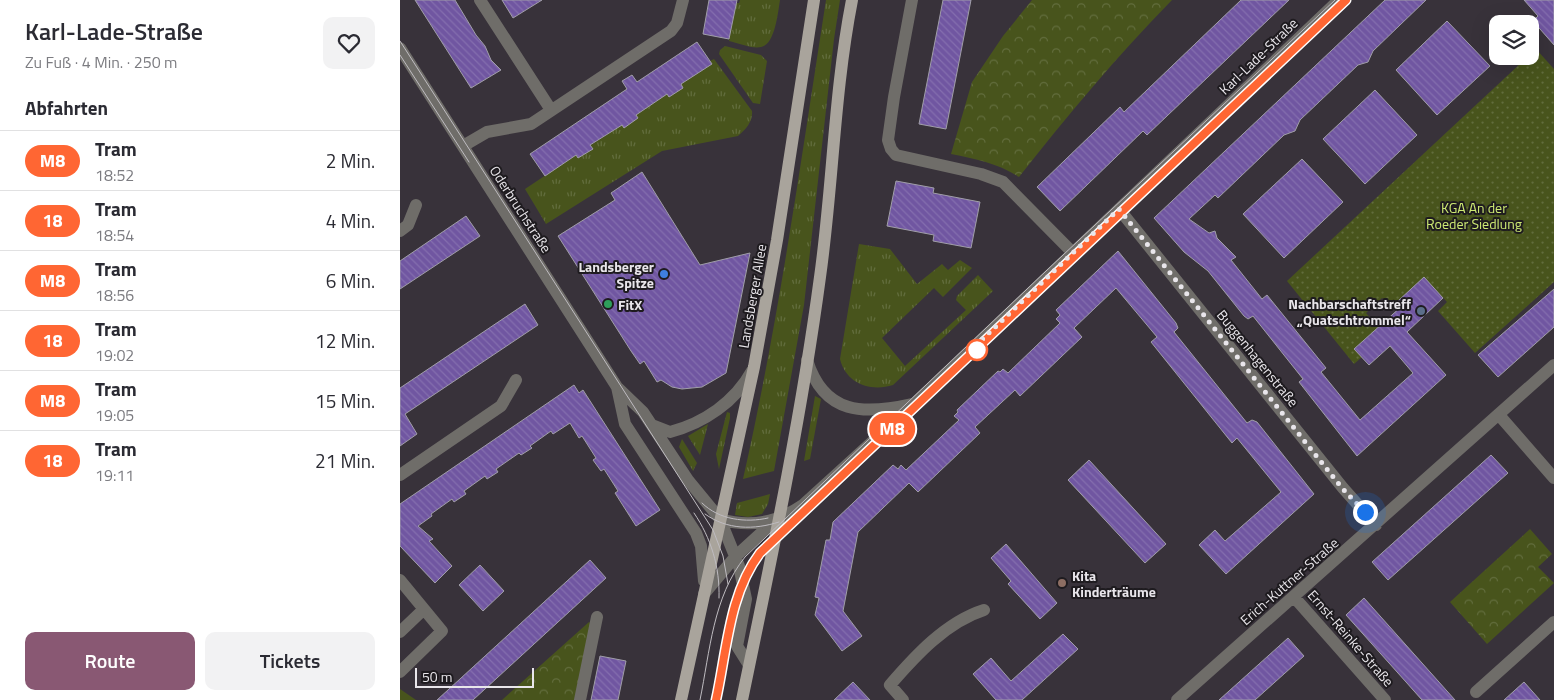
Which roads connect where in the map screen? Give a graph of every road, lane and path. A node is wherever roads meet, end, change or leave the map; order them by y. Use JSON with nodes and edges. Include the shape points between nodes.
{"nodes":[{"id":1,"x":480,"y":0,"type":"edge"},
{"id":2,"x":683,"y":0,"type":"edge"},
{"id":3,"x":814,"y":0,"type":"edge"},
{"id":4,"x":852,"y":0,"type":"edge"},
{"id":5,"x":912,"y":0,"type":"edge"},
{"id":6,"x":1339,"y":0,"type":"edge"},
{"id":7,"x":400,"y":48,"type":"edge"},
{"id":8,"x":551,"y":110,"type":"junction"},
{"id":9,"x":463,"y":146,"type":"junction"},
{"id":10,"x":416,"y":205,"type":"dead end"},
{"id":11,"x":1119,"y":209,"type":"junction"},
{"id":12,"x":400,"y":230,"type":"edge"},
{"id":13,"x":1073,"y":253,"type":"junction"},
{"id":14,"x":807,"y":360,"type":"junction"},
{"id":15,"x":1554,"y":365,"type":"edge"},
{"id":16,"x":754,"y":367,"type":"junction"},
{"id":17,"x":516,"y":380,"type":"dead end"},
{"id":18,"x":617,"y":387,"type":"junction"},
{"id":19,"x":915,"y":404,"type":"junction"},
{"id":20,"x":1499,"y":415,"type":"junction"},
{"id":21,"x":652,"y":425,"type":"junction"},
{"id":22,"x":400,"y":476,"type":"edge"},
{"id":23,"x":1554,"y":478,"type":"edge"},
{"id":24,"x":779,"y":518,"type":"junction"},
{"id":25,"x":720,"y":519,"type":"junction"},
{"id":26,"x":1376,"y":525,"type":"junction"},
{"id":27,"x":735,"y":556,"type":"junction"},
{"id":28,"x":401,"y":582,"type":"edge"},
{"id":29,"x":704,"y":594,"type":"junction"},
{"id":30,"x":1294,"y":597,"type":"junction"},
{"id":31,"x":423,"y":610,"type":"junction"},
{"id":32,"x":984,"y":610,"type":"dead end"},
{"id":33,"x":597,"y":617,"type":"dead end"},
{"id":34,"x":1554,"y":622,"type":"edge"},
{"id":35,"x":400,"y":632,"type":"edge"},
{"id":36,"x":749,"y":665,"type":"junction"},
{"id":37,"x":400,"y":672,"type":"edge"},
{"id":38,"x":1476,"y":692,"type":"dead end"},
{"id":39,"x":580,"y":700,"type":"edge"},
{"id":40,"x":681,"y":700,"type":"edge"},
{"id":41,"x":742,"y":700,"type":"edge"},
{"id":42,"x":903,"y":700,"type":"edge"},
{"id":43,"x":1177,"y":700,"type":"edge"},
{"id":44,"x":1385,"y":700,"type":"edge"}],
"edges":[{"from":1,"to":8,"type":"street"},
{"from":2,"to":8,"type":"street","via":[[671,31]]},
{"from":3,"to":16,"type":"main road","name":"Landsberger Allee"},
{"from":4,"to":14,"type":"main road","via":[[842,52],[820,276]]},
{"from":5,"to":13,"type":"street","via":[[894,97],[888,140],[891,149],[896,155],[981,174],[1002,182]]},
{"from":6,"to":11,"type":"street","name":"Karl-Lade-Straße"},
{"from":7,"to":9,"type":"street","name":"Oderbruchstraße"},
{"from":8,"to":9,"type":"street","via":[[531,124],[487,132]]},
{"from":9,"to":18,"type":"street","name":"Oderbruchstraße"},
{"from":10,"to":12,"type":"street","via":[[408,225]]},
{"from":11,"to":13,"type":"street","name":"Karl-Lade-Straße"},
{"from":11,"to":26,"type":"street","name":"Buggenhagenstraße","via":[[1342,488]]},
{"from":13,"to":19,"type":"street","name":"Karl-Lade-Straße"},
{"from":14,"to":19,"type":"street","via":[[813,380],[826,395],[847,407],[877,412]]},
{"from":14,"to":24,"type":"main road"},
{"from":15,"to":20,"type":"street","name":"Erich-Kuttner-Straße"},
{"from":16,"to":21,"type":"street","via":[[744,385],[726,404],[692,425],[670,432]]},
{"from":16,"to":25,"type":"main road","name":"Landsberger Allee"},
{"from":17,"to":22,"type":"street","via":[[501,406]]},
{"from":18,"to":21,"type":"street","name":"Oderbruchstraße"},
{"from":18,"to":29,"type":"street","name":"Oderbruchstraße","via":[[626,424],[696,533],[704,565]]},
{"from":19,"to":24,"type":"street","name":"Karl-Lade-Straße","via":[[803,505]]},
{"from":20,"to":23,"type":"street"},
{"from":20,"to":26,"type":"street","name":"Erich-Kuttner-Straße"},
{"from":21,"to":25,"type":"street","name":"Oderbruchstraße","via":[[688,480]]},
{"from":24,"to":25,"type":"street","via":[[752,524]]},
{"from":24,"to":27,"type":"street","name":"Landsberger Allee"},
{"from":24,"to":36,"type":"main road"},
{"from":25,"to":27,"type":"street","name":"Oderbruchstraße"},
{"from":25,"to":29,"type":"main road","name":"Landsberger Allee"},
{"from":26,"to":30,"type":"street","name":"Erich-Kuttner-Straße"},
{"from":27,"to":29,"type":"street","name":"Landsberger Allee"},
{"from":27,"to":36,"type":"street","name":"Oderbruchstraße","via":[[746,600],[737,646]]},
{"from":28,"to":31,"type":"street"},
{"from":29,"to":40,"type":"main road","name":"Landsberger Allee"},
{"from":30,"to":43,"type":"street","name":"Erich-Kuttner-Straße"},
{"from":30,"to":44,"type":"street","name":"Ernst-Reinke-Straße"},
{"from":31,"to":35,"type":"street"},
{"from":31,"to":37,"type":"street","via":[[442,632]]},
{"from":32,"to":42,"type":"street","via":[[951,625],[900,673],[890,685]]},
{"from":33,"to":39,"type":"street"},
{"from":34,"to":38,"type":"street"},
{"from":36,"to":41,"type":"main road"}]}
